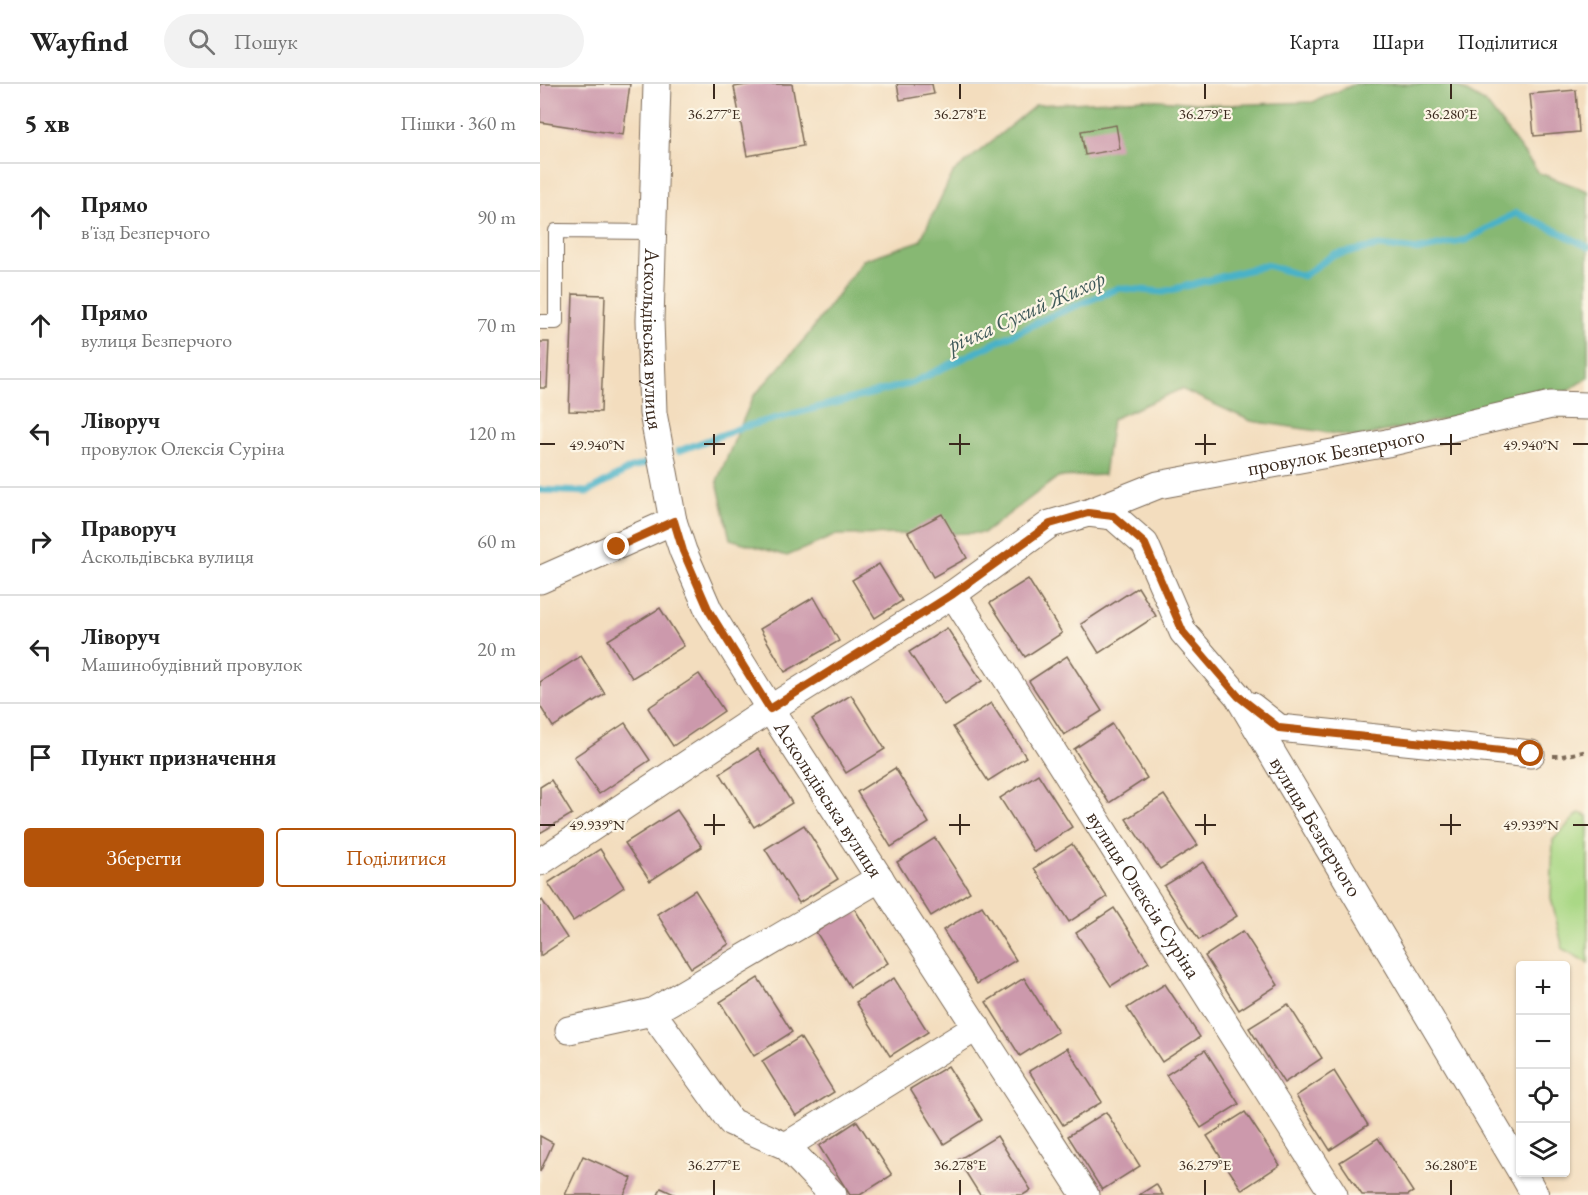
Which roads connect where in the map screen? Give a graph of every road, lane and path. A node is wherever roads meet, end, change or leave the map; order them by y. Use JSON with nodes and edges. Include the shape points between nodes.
{"nodes":[{"id":1,"x":657,"y":84,"type":"edge"},
{"id":2,"x":652,"y":232,"type":"junction"},
{"id":3,"x":540,"y":322,"type":"edge"},
{"id":4,"x":1588,"y":406,"type":"edge"},
{"id":5,"x":1088,"y":513,"type":"junction"},
{"id":6,"x":674,"y":521,"type":"junction"},
{"id":7,"x":540,"y":580,"type":"edge"},
{"id":8,"x":953,"y":594,"type":"junction"},
{"id":9,"x":1238,"y":696,"type":"junction"},
{"id":10,"x":770,"y":709,"type":"junction"},
{"id":11,"x":1588,"y":751,"type":"edge"},
{"id":12,"x":1531,"y":754,"type":"dead end"},
{"id":13,"x":1562,"y":756,"type":"dead end"},
{"id":14,"x":540,"y":862,"type":"edge"},
{"id":15,"x":880,"y":878,"type":"junction"},
{"id":16,"x":652,"y":1012,"type":"junction"},
{"id":17,"x":976,"y":1027,"type":"junction"},
{"id":18,"x":569,"y":1030,"type":"dead end"},
{"id":19,"x":786,"y":1146,"type":"junction"},
{"id":20,"x":1516,"y":1164,"type":"edge"},
{"id":21,"x":1524,"y":1177,"type":"edge"},
{"id":22,"x":833,"y":1195,"type":"edge"},
{"id":23,"x":1085,"y":1195,"type":"edge"},
{"id":24,"x":1334,"y":1195,"type":"edge"},
{"id":25,"x":1535,"y":1195,"type":"edge"}],
"edges":[{"from":1,"to":2,"type":"street","name":"Аскольдівська вулиця"},
{"from":2,"to":3,"type":"lane","via":[[556,231],[556,322]]},
{"from":2,"to":6,"type":"street","name":"Аскольдівська вулиця","via":[[653,413]]},
{"from":4,"to":5,"type":"street","name":"провулок Безперчого","via":[[1551,405],[1387,443],[1158,485]]},
{"from":5,"to":8,"type":"street","name":"провулок Безперчого","via":[[1050,524]]},
{"from":5,"to":9,"type":"street","name":"вулиця Безперчого","via":[[1113,516],[1145,544],[1183,632]]},
{"from":6,"to":7,"type":"street"},
{"from":6,"to":10,"type":"street","name":"Аскольдівська вулиця","via":[[709,611]]},
{"from":8,"to":10,"type":"street","name":"провулок Безперчого"},
{"from":8,"to":24,"type":"street","name":"вулиця Олексія Суріна"},
{"from":9,"to":12,"type":"street","via":[[1279,728]]},
{"from":9,"to":20,"type":"street","name":"вулиця Безперчого"},
{"from":10,"to":14,"type":"street","name":"провулок Безперчого"},
{"from":10,"to":15,"type":"street","name":"Аскольдівська вулиця"},
{"from":11,"to":13,"type":"path"},
{"from":15,"to":16,"type":"street"},
{"from":15,"to":17,"type":"street","name":"Аскольдівська вулиця"},
{"from":16,"to":18,"type":"street"},
{"from":16,"to":19,"type":"street","via":[[731,1122]]},
{"from":17,"to":19,"type":"street"},
{"from":17,"to":23,"type":"street","name":"Аскольдівська вулиця"},
{"from":19,"to":22,"type":"street"},
{"from":21,"to":25,"type":"street","name":"вулиця Безперчого"}]}
